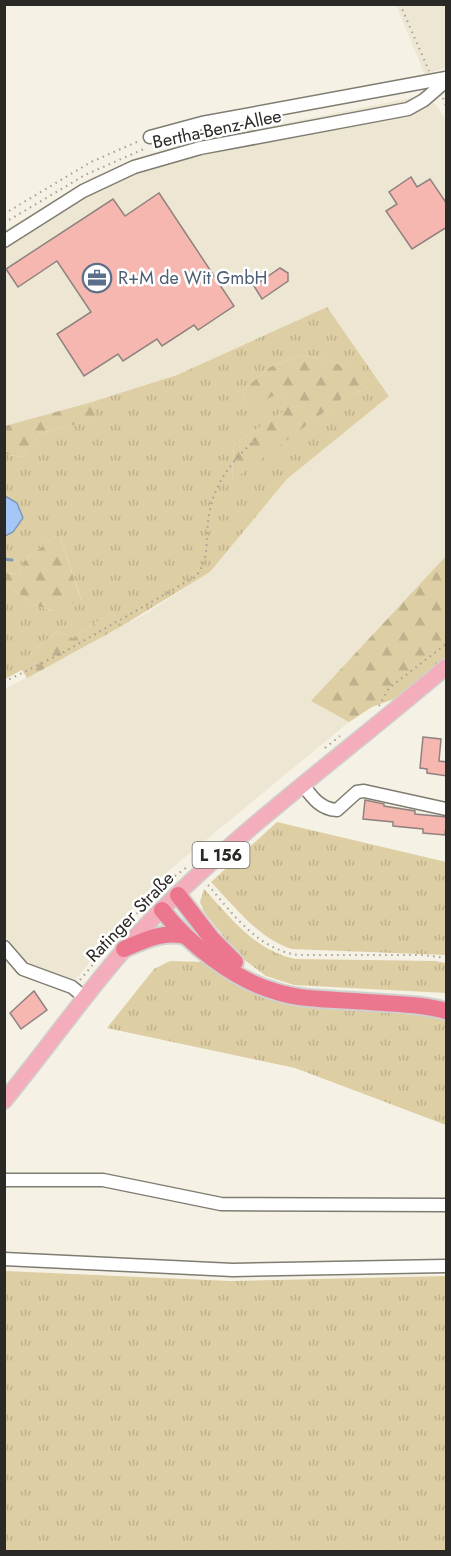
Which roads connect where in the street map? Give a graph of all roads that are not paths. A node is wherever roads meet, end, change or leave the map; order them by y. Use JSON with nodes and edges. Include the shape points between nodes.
{"nodes":[{"id":1,"x":447,"y":80,"type":"edge"},
{"id":2,"x":150,"y":137,"type":"road end"},
{"id":3,"x":4,"y":241,"type":"edge"},
{"id":4,"x":447,"y":667,"type":"edge"},
{"id":5,"x":303,"y":785,"type":"junction"},
{"id":6,"x":447,"y":809,"type":"edge"},
{"id":7,"x":177,"y":895,"type":"junction"},
{"id":8,"x":162,"y":910,"type":"junction"},
{"id":9,"x":185,"y":936,"type":"junction"},
{"id":10,"x":4,"y":947,"type":"edge"},
{"id":11,"x":124,"y":949,"type":"junction"},
{"id":12,"x":79,"y":992,"type":"junction"},
{"id":13,"x":447,"y":1005,"type":"edge"},
{"id":14,"x":447,"y":1011,"type":"edge"},
{"id":15,"x":4,"y":1101,"type":"edge"},
{"id":16,"x":4,"y":1180,"type":"edge"},
{"id":17,"x":447,"y":1205,"type":"edge"},
{"id":18,"x":4,"y":1260,"type":"edge"},
{"id":19,"x":447,"y":1266,"type":"edge"}],
"edges":[{"from":1,"to":2,"type":"street","name":"Bertha-Benz-Allee","via":[[202,123]]},
{"from":1,"to":3,"type":"street","name":"Bertha-Benz-Allee","via":[[408,109],[200,148],[134,167],[83,191]]},
{"from":4,"to":5,"type":"main road","name":"Ratinger Straße","number":"L 156"},
{"from":5,"to":6,"type":"street","via":[[318,803],[330,810],[337,810],[357,792],[364,791]]},
{"from":5,"to":7,"type":"main road","name":"Ratinger Straße","number":"L 156","via":[[194,870]]},
{"from":7,"to":8,"type":"main road","name":"Ratinger Straße","number":"L 156"},
{"from":7,"to":13,"type":"highway","via":[[228,956],[262,981],[292,990]]},
{"from":8,"to":9,"type":"highway"},
{"from":8,"to":11,"type":"main road","name":"Ratinger Straße","number":"L 156"},
{"from":9,"to":11,"type":"highway","via":[[156,935]]},
{"from":9,"to":14,"type":"highway","via":[[237,974],[279,993]]},
{"from":10,"to":12,"type":"street","via":[[30,973]]},
{"from":11,"to":12,"type":"main road","name":"Ratinger Straße","number":"L 156"},
{"from":12,"to":15,"type":"main road","name":"Ratinger Straße","number":"L 156"},
{"from":16,"to":17,"type":"street","via":[[103,1180],[222,1204]]},
{"from":18,"to":19,"type":"street","via":[[233,1270]]}]}
